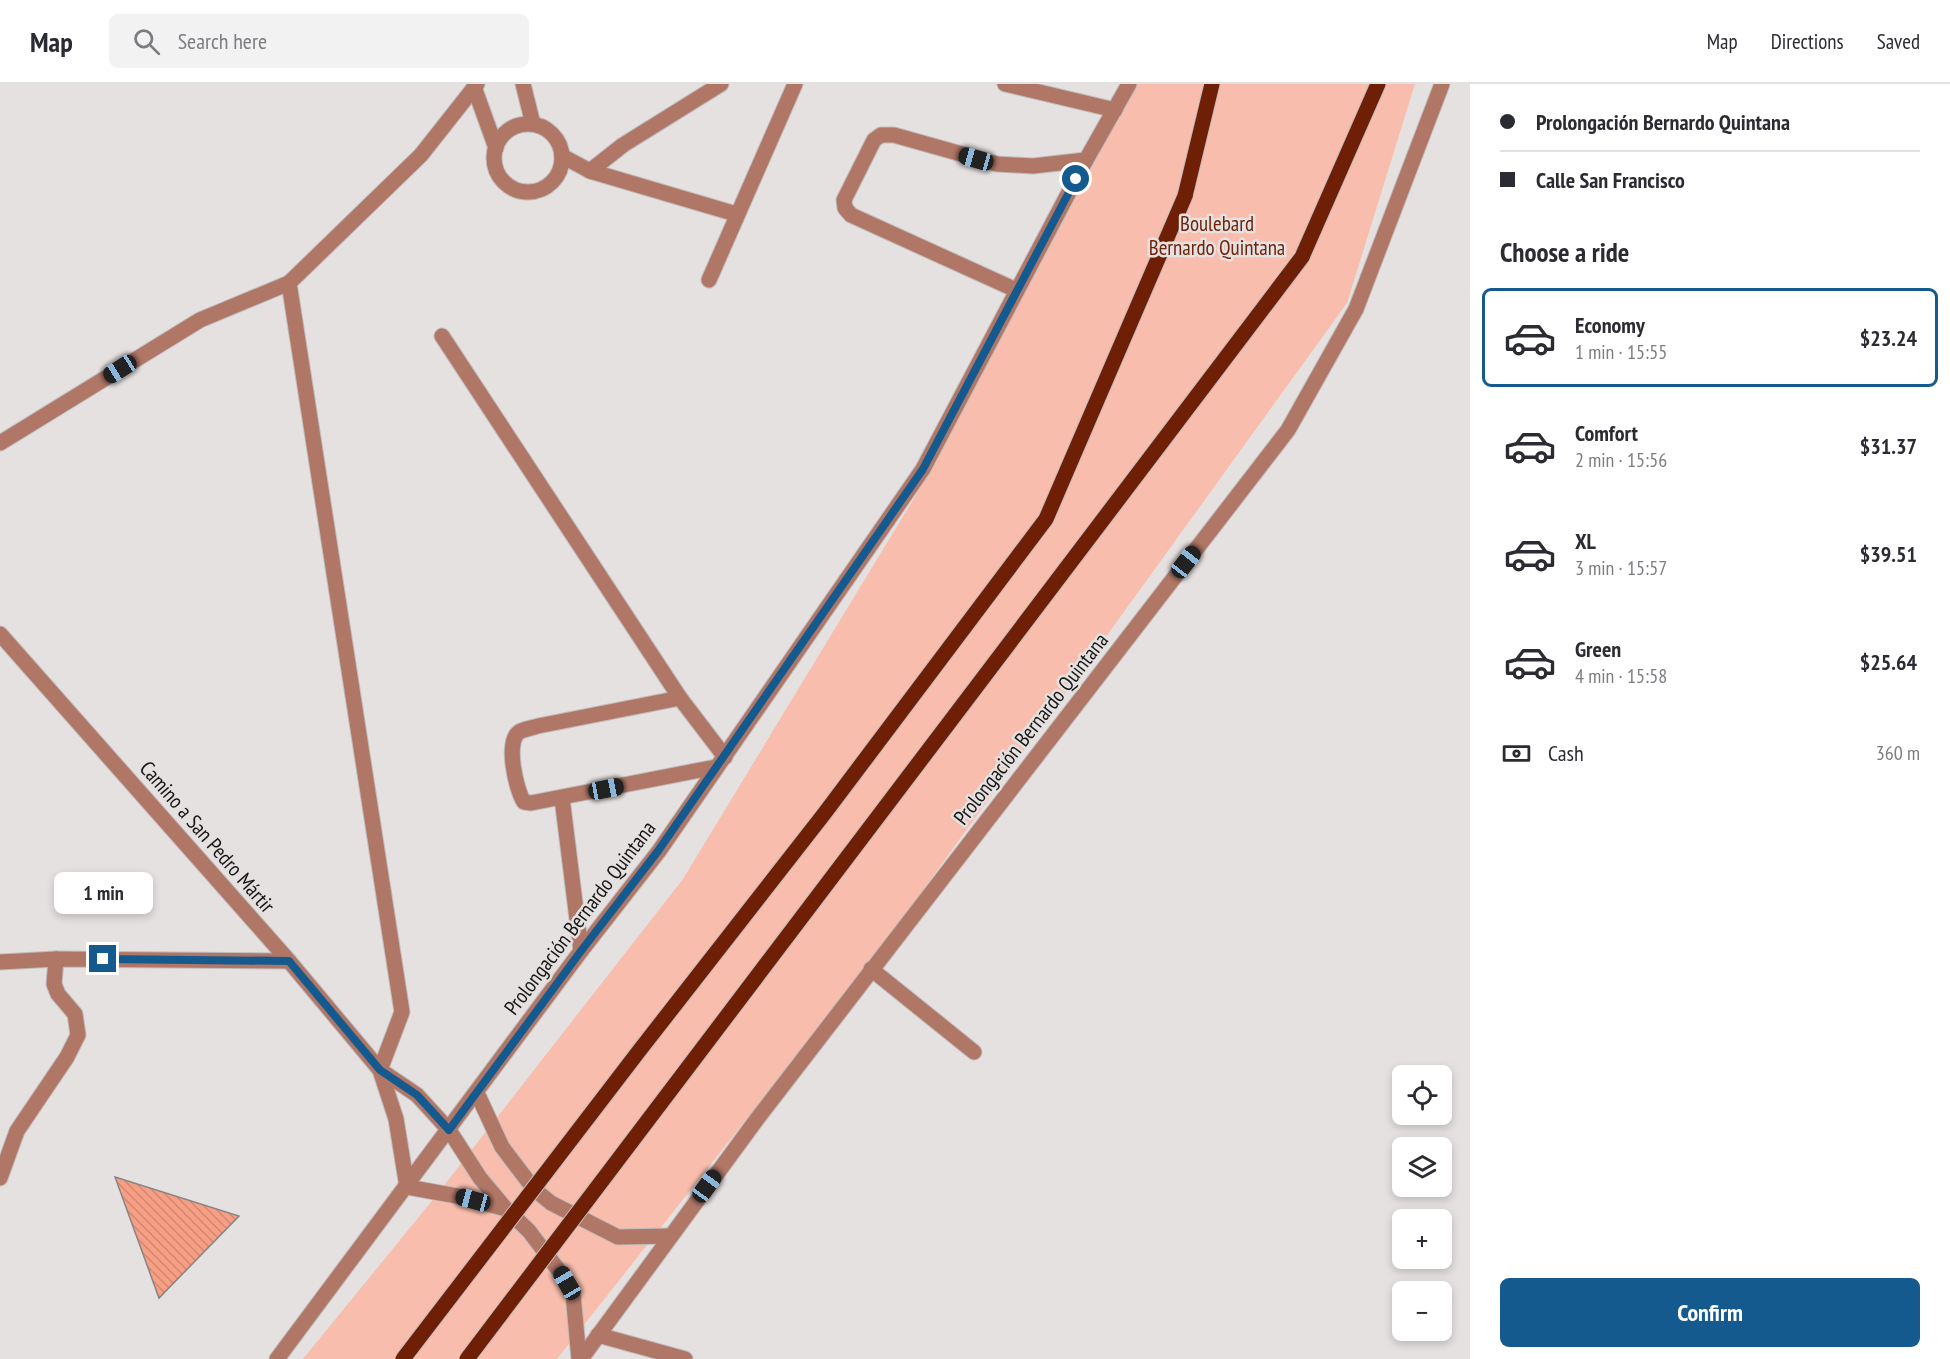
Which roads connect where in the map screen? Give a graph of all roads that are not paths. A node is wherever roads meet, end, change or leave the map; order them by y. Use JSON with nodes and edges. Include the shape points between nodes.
{"nodes":[{"id":1,"x":523,"y":84,"type":"edge"},
{"id":2,"x":721,"y":84,"type":"edge"},
{"id":3,"x":795,"y":84,"type":"edge"},
{"id":4,"x":1005,"y":84,"type":"edge"},
{"id":5,"x":1129,"y":84,"type":"edge"},
{"id":6,"x":1212,"y":84,"type":"edge"},
{"id":7,"x":1378,"y":84,"type":"edge"},
{"id":8,"x":1442,"y":84,"type":"edge"},
{"id":9,"x":476,"y":86,"type":"edge"},
{"id":10,"x":1114,"y":110,"type":"junction"},
{"id":11,"x":533,"y":124,"type":"junction"},
{"id":12,"x":496,"y":148,"type":"junction"},
{"id":13,"x":562,"y":156,"type":"junction"},
{"id":14,"x":1086,"y":160,"type":"junction"},
{"id":15,"x":590,"y":171,"type":"junction"},
{"id":16,"x":736,"y":214,"type":"junction"},
{"id":17,"x":709,"y":280,"type":"dead end"},
{"id":18,"x":289,"y":283,"type":"junction"},
{"id":19,"x":1016,"y":290,"type":"junction"},
{"id":20,"x":442,"y":336,"type":"dead end"},
{"id":21,"x":0,"y":444,"type":"edge"},
{"id":22,"x":0,"y":634,"type":"edge"},
{"id":23,"x":680,"y":698,"type":"junction"},
{"id":24,"x":720,"y":762,"type":"junction"},
{"id":25,"x":562,"y":798,"type":"junction"},
{"id":26,"x":581,"y":951,"type":"junction"},
{"id":27,"x":56,"y":959,"type":"junction"},
{"id":28,"x":289,"y":961,"type":"junction"},
{"id":29,"x":0,"y":962,"type":"edge"},
{"id":30,"x":871,"y":969,"type":"junction"},
{"id":31,"x":974,"y":1052,"type":"dead end"},
{"id":32,"x":380,"y":1070,"type":"junction"},
{"id":33,"x":477,"y":1093,"type":"junction"},
{"id":34,"x":449,"y":1130,"type":"junction"},
{"id":35,"x":0,"y":1178,"type":"edge"},
{"id":36,"x":407,"y":1187,"type":"junction"},
{"id":37,"x":506,"y":1209,"type":"junction"},
{"id":38,"x":670,"y":1236,"type":"junction"},
{"id":39,"x":598,"y":1335,"type":"junction"},
{"id":40,"x":277,"y":1359,"type":"edge"},
{"id":41,"x":403,"y":1359,"type":"edge"},
{"id":42,"x":467,"y":1359,"type":"edge"},
{"id":43,"x":580,"y":1359,"type":"edge"},
{"id":44,"x":685,"y":1359,"type":"edge"}],
"edges":[{"from":1,"to":11,"type":"street"},
{"from":2,"to":15,"type":"street","via":[[622,145]]},
{"from":3,"to":16,"type":"street"},
{"from":4,"to":10,"type":"street"},
{"from":5,"to":10,"type":"street","name":"Prolongación Bernardo Quintana"},
{"from":6,"to":41,"type":"main road","bridge":true,"via":[[1185,196],[1046,519],[824,814]]},
{"from":7,"to":42,"type":"main road","bridge":true,"via":[[1302,257]]},
{"from":8,"to":30,"type":"street","name":"Prolongación Bernardo Quintana","via":[[1356,309],[1288,430]]},
{"from":9,"to":12,"type":"street"},
{"from":9,"to":18,"type":"street","via":[[421,155]]},
{"from":10,"to":14,"type":"street","name":"Prolongación Bernardo Quintana"},
{"from":11,"to":12,"type":"street","via":[[510,129]]},
{"from":11,"to":13,"type":"street","via":[[553,135]]},
{"from":12,"to":13,"type":"street","via":[[497,171],[513,188],[524,191],[536,191],[555,178]]},
{"from":13,"to":15,"type":"street"},
{"from":14,"to":19,"type":"street","name":"Prolongación Bernardo Quintana"},
{"from":14,"to":19,"type":"street","via":[[1033,166],[997,164],[894,135],[881,135],[874,140],[844,200],[851,215]]},
{"from":15,"to":16,"type":"street"},
{"from":16,"to":17,"type":"street"},
{"from":18,"to":21,"type":"street","via":[[200,320]]},
{"from":18,"to":32,"type":"street","via":[[402,1012]]},
{"from":19,"to":24,"type":"street","name":"Prolongación Bernardo Quintana","via":[[923,469]]},
{"from":20,"to":23,"type":"street"},
{"from":22,"to":28,"type":"street","name":"Camino a San Pedro Mártir"},
{"from":23,"to":24,"type":"street"},
{"from":23,"to":25,"type":"street","via":[[519,732],[512,750],[518,793],[524,802]]},
{"from":24,"to":25,"type":"street"},
{"from":24,"to":26,"type":"street","name":"Prolongación Bernardo Quintana"},
{"from":25,"to":26,"type":"street"},
{"from":26,"to":33,"type":"street","name":"Prolongación Bernardo Quintana"},
{"from":27,"to":28,"type":"street"},
{"from":27,"to":29,"type":"street"},
{"from":27,"to":35,"type":"street","via":[[54,984],[75,1014],[78,1035],[62,1066],[17,1131]]},
{"from":28,"to":32,"type":"street","name":"Camino a San Pedro Mártir"},
{"from":30,"to":31,"type":"street"},
{"from":30,"to":38,"type":"street","name":"Prolongación Bernardo Quintana"},
{"from":32,"to":34,"type":"street","name":"Camino a San Pedro Mártir","via":[[417,1095]]},
{"from":32,"to":36,"type":"street","name":"Camino a San Pedro Mártir","via":[[396,1119]]},
{"from":33,"to":34,"type":"street","name":"Prolongación Bernardo Quintana"},
{"from":33,"to":38,"type":"street","via":[[502,1147],[534,1189],[550,1203],[618,1237]]},
{"from":34,"to":36,"type":"street","name":"Prolongación Bernardo Quintana"},
{"from":34,"to":37,"type":"street","name":"Camino a San Pedro Mártir"},
{"from":36,"to":37,"type":"street"},
{"from":36,"to":40,"type":"street","name":"Prolongación Bernardo Quintana"},
{"from":37,"to":43,"type":"street","name":"Camino a San Pedro Mártir","via":[[529,1231],[573,1294]]},
{"from":38,"to":39,"type":"street","name":"Prolongación Bernardo Quintana"},
{"from":39,"to":43,"type":"street","name":"Prolongación Bernardo Quintana"},
{"from":39,"to":44,"type":"street"}]}
